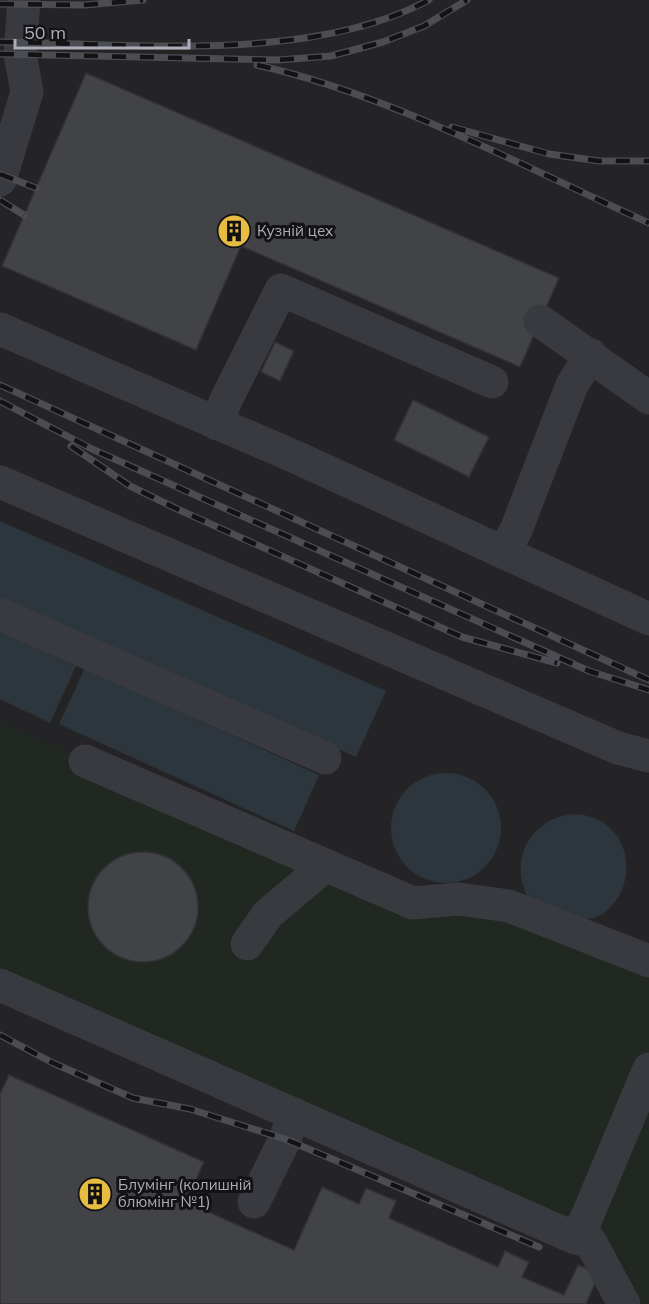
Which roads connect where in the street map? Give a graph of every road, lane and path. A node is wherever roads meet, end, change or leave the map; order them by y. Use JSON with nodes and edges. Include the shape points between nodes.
{"nodes":[{"id":1,"x":24,"y":0,"type":"edge"},
{"id":2,"x":0,"y":180,"type":"edge"},
{"id":3,"x":540,"y":321,"type":"dead end"},
{"id":4,"x":0,"y":329,"type":"edge"},
{"id":5,"x":591,"y":355,"type":"junction"},
{"id":6,"x":492,"y":382,"type":"dead end"},
{"id":7,"x":649,"y":398,"type":"edge"},
{"id":8,"x":217,"y":424,"type":"junction"},
{"id":9,"x":0,"y":482,"type":"edge"},
{"id":10,"x":504,"y":552,"type":"junction"},
{"id":11,"x":0,"y":614,"type":"edge"},
{"id":12,"x":649,"y":618,"type":"edge"},
{"id":13,"x":649,"y":756,"type":"edge"},
{"id":14,"x":325,"y":758,"type":"dead end"},
{"id":15,"x":86,"y":761,"type":"dead end"},
{"id":16,"x":324,"y":866,"type":"junction"},
{"id":17,"x":247,"y":945,"type":"dead end"},
{"id":18,"x":649,"y":961,"type":"edge"},
{"id":19,"x":0,"y":985,"type":"edge"},
{"id":20,"x":649,"y":1069,"type":"edge"},
{"id":21,"x":294,"y":1114,"type":"junction"},
{"id":22,"x":254,"y":1202,"type":"dead end"},
{"id":23,"x":575,"y":1238,"type":"junction"},
{"id":24,"x":624,"y":1304,"type":"edge"}],
"edges":[{"from":1,"to":2,"type":"lane","via":[[20,54],[27,92]]},
{"from":3,"to":5,"type":"lane"},
{"from":4,"to":8,"type":"lane"},
{"from":5,"to":7,"type":"lane"},
{"from":5,"to":10,"type":"lane","via":[[572,385]]},
{"from":6,"to":8,"type":"lane","via":[[281,290]]},
{"from":8,"to":10,"type":"lane"},
{"from":9,"to":13,"type":"lane","via":[[618,748]]},
{"from":10,"to":12,"type":"lane"},
{"from":11,"to":14,"type":"lane"},
{"from":15,"to":16,"type":"lane"},
{"from":16,"to":17,"type":"lane","via":[[268,914]]},
{"from":16,"to":18,"type":"lane","via":[[413,903],[459,899],[509,906]]},
{"from":19,"to":21,"type":"lane"},
{"from":20,"to":23,"type":"lane"},
{"from":21,"to":22,"type":"lane"},
{"from":21,"to":23,"type":"lane"},
{"from":23,"to":24,"type":"lane","via":[[590,1241]]}]}
